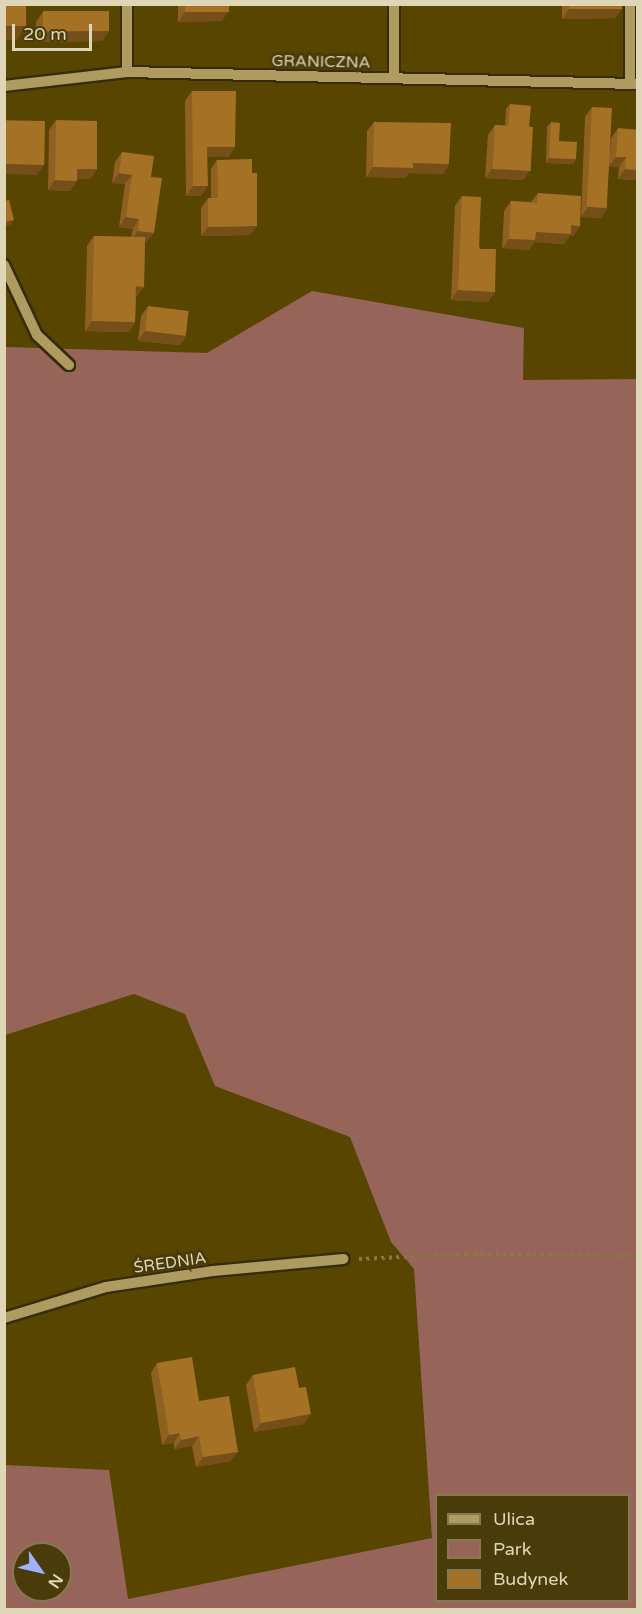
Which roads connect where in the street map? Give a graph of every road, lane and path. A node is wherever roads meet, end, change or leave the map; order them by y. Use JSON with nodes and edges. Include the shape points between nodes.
{"nodes":[{"id":1,"x":127,"y":4,"type":"edge"},
{"id":2,"x":394,"y":4,"type":"edge"},
{"id":3,"x":630,"y":4,"type":"edge"},
{"id":4,"x":128,"y":72,"type":"junction"},
{"id":5,"x":394,"y":78,"type":"junction"},
{"id":6,"x":634,"y":84,"type":"edge"},
{"id":7,"x":4,"y":86,"type":"edge"},
{"id":8,"x":4,"y":266,"type":"edge"},
{"id":9,"x":69,"y":365,"type":"dead end"},
{"id":10,"x":638,"y":1256,"type":"edge"},
{"id":11,"x":343,"y":1259,"type":"joint"},
{"id":12,"x":4,"y":1318,"type":"edge"}],
"edges":[{"from":1,"to":4,"type":"street"},
{"from":2,"to":5,"type":"street"},
{"from":3,"to":6,"type":"street"},
{"from":4,"to":5,"type":"street","name":"GRANICZNA"},
{"from":4,"to":7,"type":"street","name":"GRANICZNA"},
{"from":5,"to":6,"type":"street","name":"GRANICZNA"},
{"from":8,"to":9,"type":"street","via":[[37,335]]},
{"from":10,"to":11,"type":"path","via":[[466,1254]]},
{"from":11,"to":12,"type":"street","name":"ŚREDNIA","via":[[213,1271],[106,1287]]}]}
